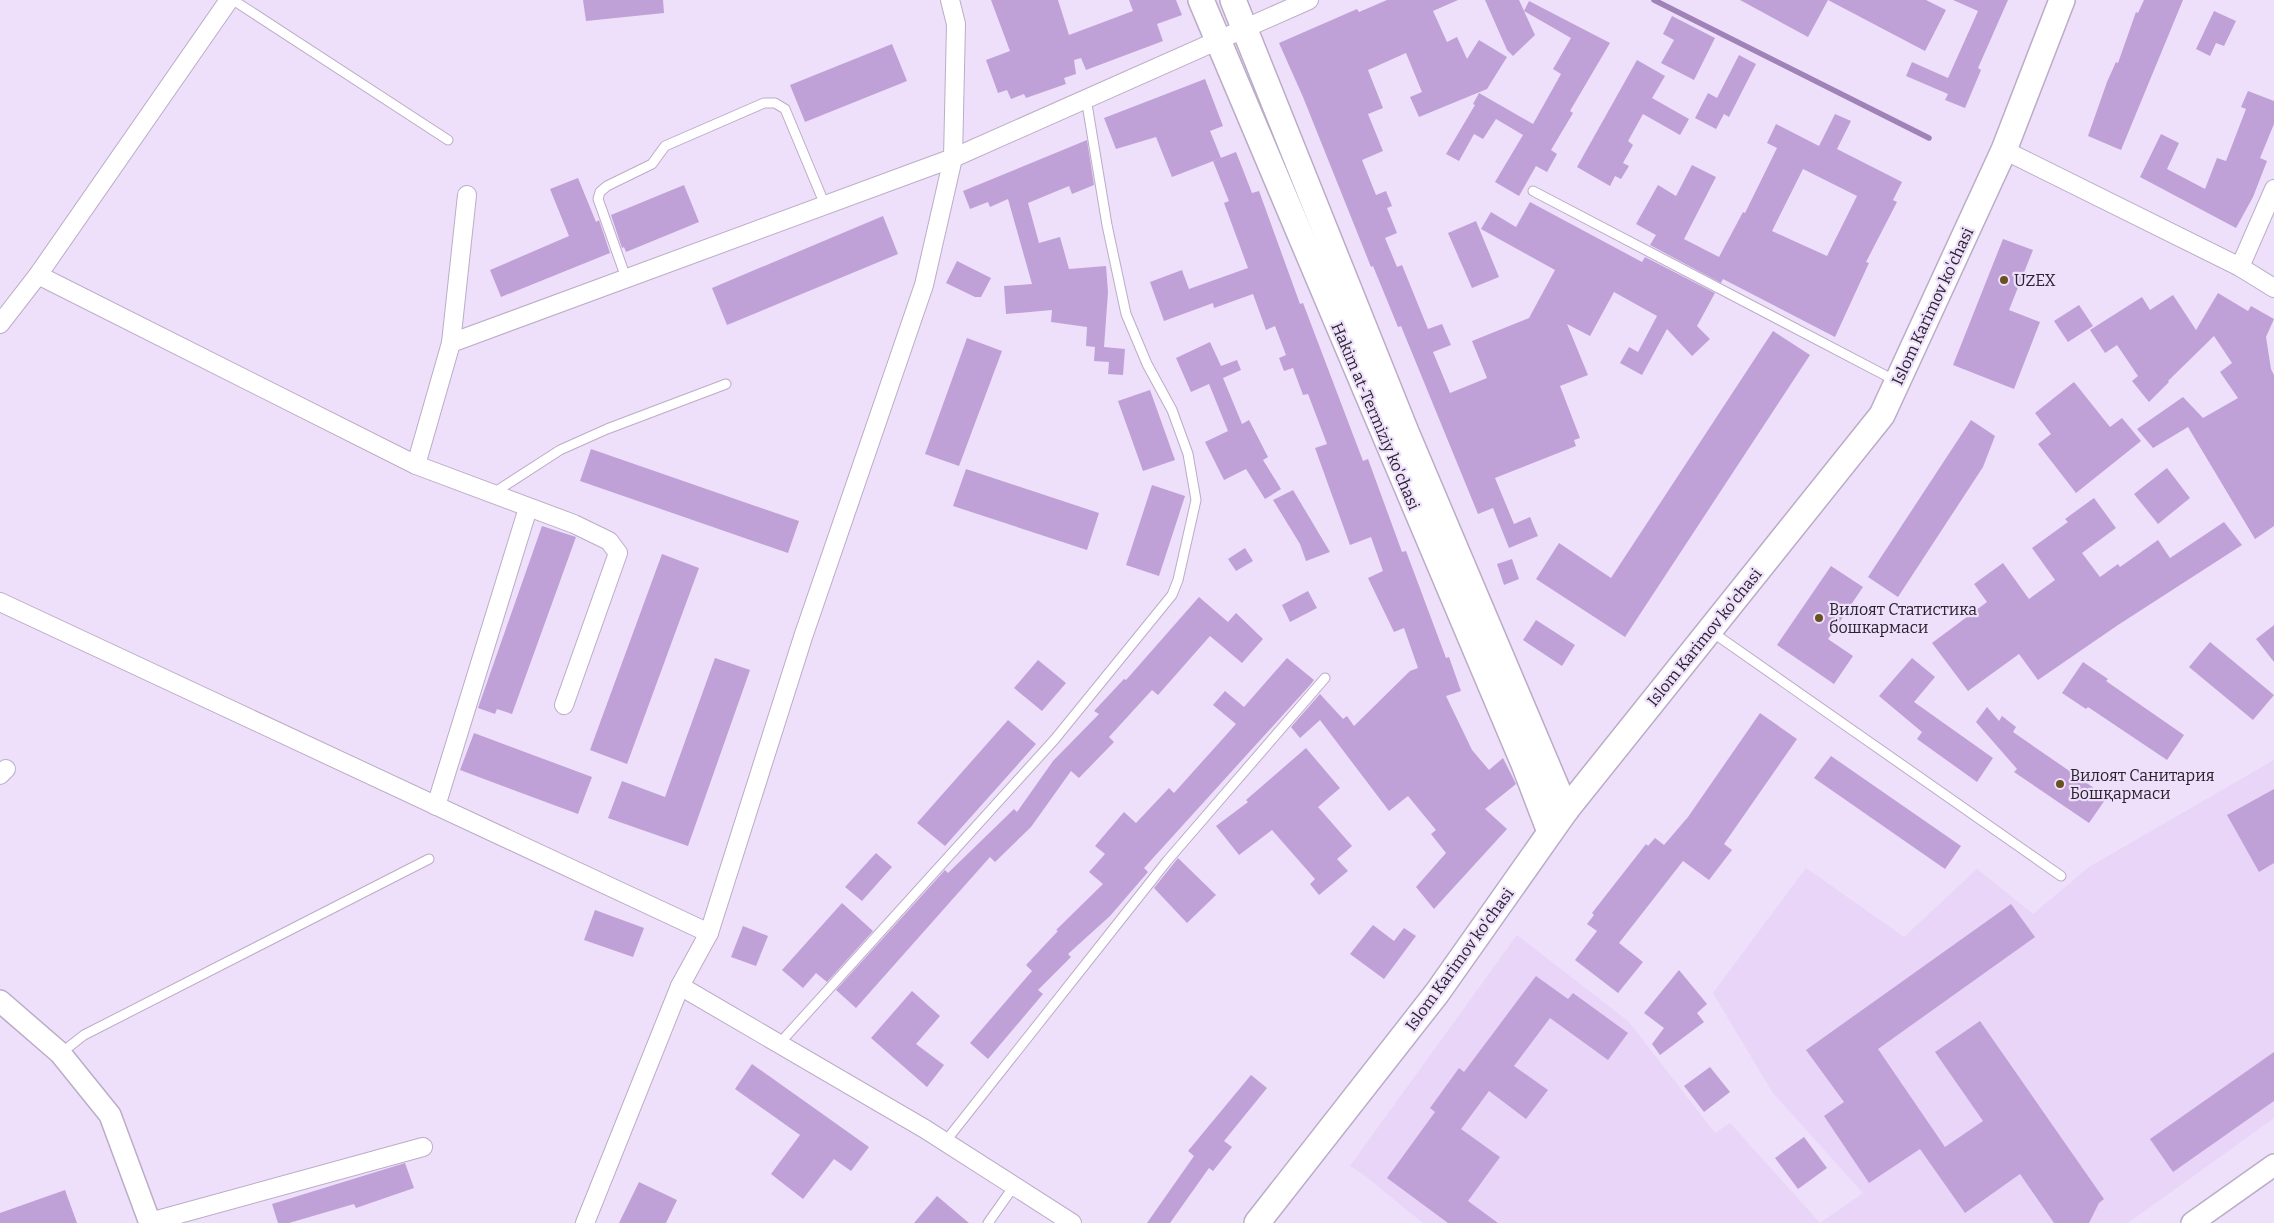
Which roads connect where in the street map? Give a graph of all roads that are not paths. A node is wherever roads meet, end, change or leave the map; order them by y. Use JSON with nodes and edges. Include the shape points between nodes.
{"nodes":[{"id":1,"x":229,"y":0,"type":"edge"},
{"id":2,"x":233,"y":0,"type":"edge"},
{"id":3,"x":950,"y":0,"type":"edge"},
{"id":4,"x":1201,"y":0,"type":"edge"},
{"id":5,"x":1233,"y":0,"type":"edge"},
{"id":6,"x":1309,"y":0,"type":"edge"},
{"id":7,"x":2062,"y":0,"type":"edge"},
{"id":8,"x":1245,"y":28,"type":"junction"},
{"id":9,"x":1219,"y":39,"type":"junction"},
{"id":10,"x":1086,"y":97,"type":"junction"},
{"id":11,"x":448,"y":140,"type":"dead end"},
{"id":12,"x":2004,"y":150,"type":"junction"},
{"id":13,"x":953,"y":158,"type":"junction"},
{"id":14,"x":2274,"y":189,"type":"edge"},
{"id":15,"x":1533,"y":191,"type":"dead end"},
{"id":16,"x":466,"y":195,"type":"dead end"},
{"id":17,"x":825,"y":205,"type":"junction"},
{"id":18,"x":2240,"y":267,"type":"junction"},
{"id":19,"x":38,"y":275,"type":"junction"},
{"id":20,"x":626,"y":278,"type":"junction"},
{"id":21,"x":2274,"y":288,"type":"edge"},
{"id":22,"x":0,"y":324,"type":"edge"},
{"id":23,"x":451,"y":343,"type":"junction"},
{"id":24,"x":1898,"y":382,"type":"junction"},
{"id":25,"x":726,"y":384,"type":"dead end"},
{"id":26,"x":416,"y":465,"type":"junction"},
{"id":27,"x":492,"y":494,"type":"junction"},
{"id":28,"x":528,"y":508,"type":"junction"},
{"id":29,"x":0,"y":602,"type":"edge"},
{"id":30,"x":1709,"y":631,"type":"junction"},
{"id":31,"x":1325,"y":678,"type":"dead end"},
{"id":32,"x":564,"y":705,"type":"dead end"},
{"id":33,"x":436,"y":806,"type":"junction"},
{"id":34,"x":1566,"y":810,"type":"junction"},
{"id":35,"x":1550,"y":832,"type":"junction"},
{"id":36,"x":429,"y":859,"type":"dead end"},
{"id":37,"x":2061,"y":876,"type":"dead end"},
{"id":38,"x":709,"y":933,"type":"junction"},
{"id":39,"x":680,"y":986,"type":"junction"},
{"id":40,"x":0,"y":1002,"type":"edge"},
{"id":41,"x":779,"y":1044,"type":"junction"},
{"id":42,"x":60,"y":1053,"type":"junction"},
{"id":43,"x":945,"y":1142,"type":"junction"},
{"id":44,"x":423,"y":1147,"type":"dead end"},
{"id":45,"x":2274,"y":1165,"type":"edge"},
{"id":46,"x":1014,"y":1186,"type":"junction"},
{"id":47,"x":150,"y":1223,"type":"edge"},
{"id":48,"x":585,"y":1223,"type":"edge"},
{"id":49,"x":988,"y":1223,"type":"edge"},
{"id":50,"x":1072,"y":1223,"type":"edge"},
{"id":51,"x":1257,"y":1223,"type":"edge"},
{"id":52,"x":2192,"y":1223,"type":"edge"}],
"edges":[{"from":1,"to":19,"type":"street"},
{"from":2,"to":11,"type":"lane"},
{"from":3,"to":13,"type":"street","via":[[956,24]]},
{"from":4,"to":9,"type":"main road","name":"Hakim at-Termiziy ko'chasi"},
{"from":5,"to":8,"type":"main road","name":"Hakim at-Termiziy ko'chasi"},
{"from":6,"to":8,"type":"street"},
{"from":7,"to":12,"type":"main road","name":"Islom Karimov ko'chasi"},
{"from":8,"to":9,"type":"street"},
{"from":8,"to":34,"type":"main road","name":"Hakim at-Termiziy ko'chasi","via":[[1406,432]]},
{"from":9,"to":10,"type":"street"},
{"from":9,"to":35,"type":"main road","name":"Hakim at-Termiziy ko'chasi"},
{"from":10,"to":13,"type":"street"},
{"from":10,"to":41,"type":"lane","via":[[1107,225],[1126,314],[1147,364],[1172,410],[1188,454],[1196,500],[1178,580],[1172,594],[1055,739]]},
{"from":12,"to":18,"type":"street"},
{"from":12,"to":24,"type":"main road","name":"Islom Karimov ko'chasi"},
{"from":13,"to":17,"type":"street"},
{"from":13,"to":38,"type":"street","via":[[924,285],[803,637]]},
{"from":14,"to":18,"type":"street"},
{"from":15,"to":24,"type":"lane"},
{"from":16,"to":23,"type":"street"},
{"from":17,"to":20,"type":"street"},
{"from":17,"to":20,"type":"lane","via":[[785,109],[775,103],[764,103],[665,146],[652,164],[600,192],[598,199]]},
{"from":18,"to":21,"type":"street"},
{"from":19,"to":22,"type":"street"},
{"from":19,"to":26,"type":"street"},
{"from":20,"to":23,"type":"street"},
{"from":23,"to":26,"type":"street"},
{"from":24,"to":30,"type":"main road","name":"Islom Karimov ko'chasi","via":[[1882,415]]},
{"from":25,"to":27,"type":"lane","via":[[560,450]]},
{"from":26,"to":27,"type":"street"},
{"from":27,"to":28,"type":"street"},
{"from":28,"to":32,"type":"street","via":[[574,524],[609,541],[618,553]]},
{"from":28,"to":33,"type":"street"},
{"from":29,"to":33,"type":"street"},
{"from":30,"to":34,"type":"main road","name":"Islom Karimov ko'chasi"},
{"from":30,"to":37,"type":"lane"},
{"from":31,"to":43,"type":"lane","via":[[1167,861]]},
{"from":33,"to":38,"type":"street"},
{"from":34,"to":35,"type":"main road","name":"Islom Karimov ko'chasi"},
{"from":35,"to":51,"type":"main road","name":"Islom Karimov ko'chasi","via":[[1437,993]]},
{"from":36,"to":42,"type":"lane","via":[[84,1035]]},
{"from":38,"to":39,"type":"street"},
{"from":39,"to":41,"type":"street"},
{"from":39,"to":48,"type":"street"},
{"from":40,"to":42,"type":"street"},
{"from":41,"to":43,"type":"street"},
{"from":42,"to":47,"type":"street","via":[[110,1115]]},
{"from":43,"to":46,"type":"street"},
{"from":44,"to":47,"type":"street"},
{"from":45,"to":52,"type":"street"},
{"from":46,"to":49,"type":"lane"},
{"from":46,"to":50,"type":"street"}]}
